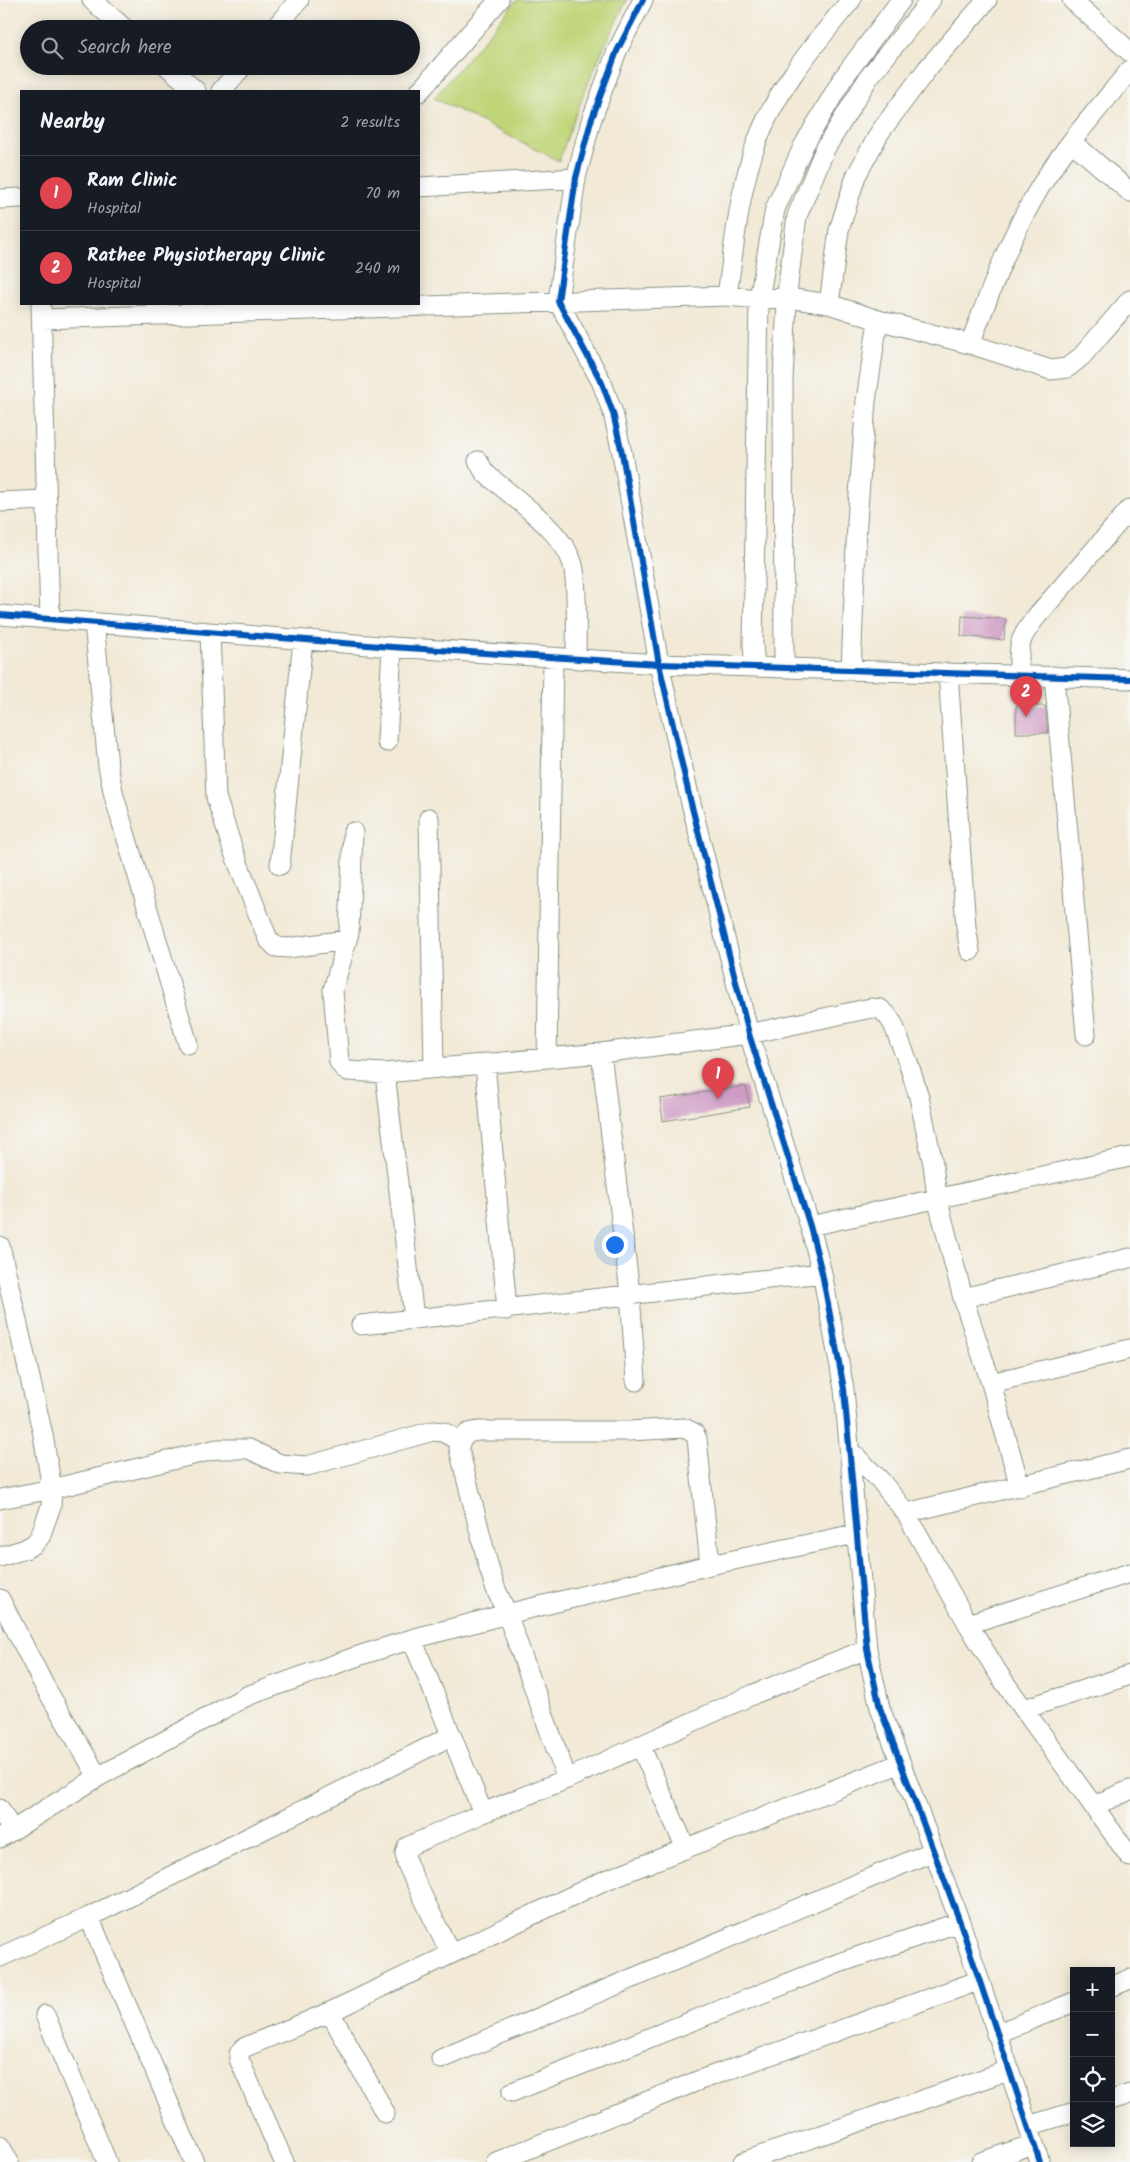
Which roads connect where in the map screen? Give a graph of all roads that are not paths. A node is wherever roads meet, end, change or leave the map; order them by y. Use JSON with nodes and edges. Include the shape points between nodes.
{"nodes":[{"id":1,"x":92,"y":0,"type":"edge"},
{"id":2,"x":299,"y":0,"type":"edge"},
{"id":3,"x":498,"y":0,"type":"edge"},
{"id":4,"x":644,"y":0,"type":"edge"},
{"id":5,"x":851,"y":0,"type":"edge"},
{"id":6,"x":901,"y":0,"type":"edge"},
{"id":7,"x":931,"y":0,"type":"edge"},
{"id":8,"x":987,"y":0,"type":"edge"},
{"id":9,"x":1072,"y":0,"type":"edge"},
{"id":10,"x":115,"y":20,"type":"edge"},
{"id":11,"x":282,"y":20,"type":"edge"},
{"id":12,"x":1130,"y":52,"type":"edge"},
{"id":13,"x":1130,"y":70,"type":"edge"},
{"id":14,"x":177,"y":75,"type":"edge"},
{"id":15,"x":235,"y":75,"type":"edge"},
{"id":16,"x":195,"y":90,"type":"edge"},
{"id":17,"x":222,"y":90,"type":"edge"},
{"id":18,"x":420,"y":91,"type":"edge"},
{"id":19,"x":1072,"y":142,"type":"junction"},
{"id":20,"x":576,"y":178,"type":"junction"},
{"id":21,"x":420,"y":187,"type":"edge"},
{"id":22,"x":1130,"y":192,"type":"edge"},
{"id":23,"x":20,"y":198,"type":"edge"},
{"id":24,"x":0,"y":199,"type":"edge"},
{"id":25,"x":727,"y":296,"type":"junction"},
{"id":26,"x":788,"y":298,"type":"junction"},
{"id":27,"x":759,"y":299,"type":"junction"},
{"id":28,"x":1130,"y":300,"type":"edge"},
{"id":29,"x":558,"y":301,"type":"junction"},
{"id":30,"x":420,"y":304,"type":"edge"},
{"id":31,"x":829,"y":304,"type":"junction"},
{"id":32,"x":352,"y":305,"type":"edge"},
{"id":33,"x":42,"y":311,"type":"edge"},
{"id":34,"x":878,"y":320,"type":"junction"},
{"id":35,"x":970,"y":344,"type":"junction"},
{"id":36,"x":478,"y":462,"type":"dead end"},
{"id":37,"x":47,"y":500,"type":"junction"},
{"id":38,"x":0,"y":502,"type":"edge"},
{"id":39,"x":1130,"y":509,"type":"edge"},
{"id":40,"x":0,"y":615,"type":"edge"},
{"id":41,"x":50,"y":620,"type":"junction"},
{"id":42,"x":94,"y":623,"type":"junction"},
{"id":43,"x":210,"y":632,"type":"junction"},
{"id":44,"x":303,"y":640,"type":"junction"},
{"id":45,"x":392,"y":647,"type":"junction"},
{"id":46,"x":553,"y":657,"type":"junction"},
{"id":47,"x":576,"y":658,"type":"junction"},
{"id":48,"x":659,"y":664,"type":"junction"},
{"id":49,"x":755,"y":666,"type":"junction"},
{"id":50,"x":784,"y":666,"type":"junction"},
{"id":51,"x":851,"y":670,"type":"junction"},
{"id":52,"x":948,"y":673,"type":"junction"},
{"id":53,"x":1019,"y":675,"type":"junction"},
{"id":54,"x":1054,"y":676,"type":"junction"},
{"id":55,"x":1130,"y":679,"type":"edge"},
{"id":56,"x":387,"y":742,"type":"dead end"},
{"id":57,"x":429,"y":818,"type":"dead end"},
{"id":58,"x":353,"y":832,"type":"dead end"},
{"id":59,"x":280,"y":865,"type":"dead end"},
{"id":60,"x":347,"y":940,"type":"junction"},
{"id":61,"x":970,"y":950,"type":"dead end"},
{"id":62,"x":750,"y":1034,"type":"junction"},
{"id":63,"x":1086,"y":1035,"type":"dead end"},
{"id":64,"x":188,"y":1044,"type":"dead end"},
{"id":65,"x":602,"y":1053,"type":"junction"},
{"id":66,"x":547,"y":1058,"type":"junction"},
{"id":67,"x":486,"y":1063,"type":"junction"},
{"id":68,"x":434,"y":1068,"type":"junction"},
{"id":69,"x":385,"y":1073,"type":"junction"},
{"id":70,"x":1130,"y":1157,"type":"edge"},
{"id":71,"x":937,"y":1198,"type":"junction"},
{"id":72,"x":810,"y":1226,"type":"junction"},
{"id":73,"x":0,"y":1246,"type":"edge"},
{"id":74,"x":1130,"y":1258,"type":"edge"},
{"id":75,"x":822,"y":1273,"type":"junction"},
{"id":76,"x":630,"y":1293,"type":"junction"},
{"id":77,"x":963,"y":1298,"type":"junction"},
{"id":78,"x":507,"y":1310,"type":"junction"},
{"id":79,"x":414,"y":1318,"type":"junction"},
{"id":80,"x":361,"y":1325,"type":"dead end"},
{"id":81,"x":1130,"y":1349,"type":"edge"},
{"id":82,"x":636,"y":1381,"type":"dead end"},
{"id":83,"x":991,"y":1383,"type":"junction"},
{"id":84,"x":460,"y":1441,"type":"junction"},
{"id":85,"x":851,"y":1452,"type":"junction"},
{"id":86,"x":1130,"y":1459,"type":"edge"},
{"id":87,"x":1020,"y":1487,"type":"junction"},
{"id":88,"x":52,"y":1489,"type":"junction"},
{"id":89,"x":0,"y":1499,"type":"edge"},
{"id":90,"x":906,"y":1513,"type":"junction"},
{"id":91,"x":856,"y":1534,"type":"junction"},
{"id":92,"x":0,"y":1557,"type":"edge"},
{"id":93,"x":710,"y":1565,"type":"junction"},
{"id":94,"x":1130,"y":1573,"type":"edge"},
{"id":95,"x":0,"y":1599,"type":"edge"},
{"id":96,"x":507,"y":1614,"type":"junction"},
{"id":97,"x":968,"y":1624,"type":"junction"},
{"id":98,"x":412,"y":1639,"type":"junction"},
{"id":99,"x":867,"y":1650,"type":"junction"},
{"id":100,"x":1130,"y":1675,"type":"edge"},
{"id":101,"x":1024,"y":1709,"type":"junction"},
{"id":102,"x":451,"y":1736,"type":"junction"},
{"id":103,"x":640,"y":1745,"type":"junction"},
{"id":104,"x":901,"y":1763,"type":"junction"},
{"id":105,"x":98,"y":1777,"type":"junction"},
{"id":106,"x":566,"y":1779,"type":"junction"},
{"id":107,"x":1130,"y":1790,"type":"edge"},
{"id":108,"x":1093,"y":1806,"type":"junction"},
{"id":109,"x":0,"y":1809,"type":"edge"},
{"id":110,"x":483,"y":1812,"type":"junction"},
{"id":111,"x":6,"y":1834,"type":"edge"},
{"id":112,"x":686,"y":1849,"type":"junction"},
{"id":113,"x":934,"y":1851,"type":"junction"},
{"id":114,"x":1130,"y":1857,"type":"edge"},
{"id":115,"x":89,"y":1917,"type":"junction"},
{"id":116,"x":960,"y":1922,"type":"junction"},
{"id":117,"x":450,"y":1953,"type":"junction"},
{"id":118,"x":0,"y":1958,"type":"edge"},
{"id":119,"x":1130,"y":1979,"type":"edge"},
{"id":120,"x":978,"y":1981,"type":"junction"},
{"id":121,"x":1115,"y":1985,"type":"edge"},
{"id":122,"x":1070,"y":2004,"type":"edge"},
{"id":123,"x":330,"y":2012,"type":"junction"},
{"id":124,"x":45,"y":2015,"type":"dead end"},
{"id":125,"x":996,"y":2034,"type":"junction"},
{"id":126,"x":440,"y":2059,"type":"dead end"},
{"id":127,"x":1009,"y":2070,"type":"junction"},
{"id":128,"x":512,"y":2092,"type":"dead end"},
{"id":129,"x":1130,"y":2094,"type":"edge"},
{"id":130,"x":1115,"y":2099,"type":"edge"},
{"id":131,"x":385,"y":2113,"type":"dead end"},
{"id":132,"x":1070,"y":2113,"type":"edge"},
{"id":133,"x":1028,"y":2126,"type":"junction"},
{"id":134,"x":1034,"y":2144,"type":"junction"},
{"id":135,"x":0,"y":2146,"type":"edge"},
{"id":136,"x":9,"y":2162,"type":"edge"},
{"id":137,"x":107,"y":2162,"type":"edge"},
{"id":138,"x":194,"y":2162,"type":"edge"},
{"id":139,"x":284,"y":2162,"type":"edge"},
{"id":140,"x":496,"y":2162,"type":"edge"},
{"id":141,"x":743,"y":2162,"type":"edge"},
{"id":142,"x":981,"y":2162,"type":"edge"},
{"id":143,"x":1040,"y":2162,"type":"edge"}],
"edges":[{"from":1,"to":10,"type":"street"},
{"from":2,"to":11,"type":"street"},
{"from":3,"to":18,"type":"street"},
{"from":4,"to":20,"type":"street","via":[[617,51],[591,121]]},
{"from":5,"to":25,"type":"street","via":[[807,54],[778,98],[753,152],[741,198]]},
{"from":6,"to":27,"type":"street","via":[[843,78],[804,145],[775,209]]},
{"from":7,"to":26,"type":"street","via":[[870,77],[825,148],[797,216]]},
{"from":8,"to":31,"type":"street","via":[[921,77],[880,132],[856,176],[839,230]]},
{"from":9,"to":12,"type":"street"},
{"from":13,"to":19,"type":"street"},
{"from":14,"to":16,"type":"street"},
{"from":15,"to":17,"type":"street"},
{"from":19,"to":22,"type":"street"},
{"from":19,"to":35,"type":"street","via":[[1032,200],[1002,262]]},
{"from":20,"to":21,"type":"street"},
{"from":20,"to":29,"type":"street"},
{"from":23,"to":24,"type":"street"},
{"from":25,"to":27,"type":"street"},
{"from":25,"to":29,"type":"street"},
{"from":26,"to":27,"type":"street"},
{"from":26,"to":31,"type":"street"},
{"from":26,"to":50,"type":"street","via":[[783,379]]},
{"from":27,"to":49,"type":"street"},
{"from":28,"to":35,"type":"street","via":[[1082,356],[1067,368],[1050,370]]},
{"from":29,"to":30,"type":"street"},
{"from":29,"to":48,"type":"street","via":[[602,383],[613,413]]},
{"from":31,"to":34,"type":"street"},
{"from":32,"to":33,"type":"street"},
{"from":33,"to":37,"type":"street"},
{"from":34,"to":35,"type":"street"},
{"from":34,"to":51,"type":"street","via":[[866,401]]},
{"from":36,"to":47,"type":"street","via":[[485,473],[531,512],[569,553],[574,570]]},
{"from":37,"to":38,"type":"street"},
{"from":37,"to":41,"type":"street"},
{"from":39,"to":53,"type":"street","via":[[1022,635]]},
{"from":40,"to":41,"type":"street"},
{"from":41,"to":42,"type":"street"},
{"from":42,"to":43,"type":"street"},
{"from":42,"to":64,"type":"street","via":[[108,766],[114,796]]},
{"from":43,"to":44,"type":"street"},
{"from":43,"to":60,"type":"street","via":[[216,797],[268,940],[276,947],[288,948]]},
{"from":44,"to":45,"type":"street"},
{"from":44,"to":59,"type":"street"},
{"from":45,"to":46,"type":"street"},
{"from":45,"to":56,"type":"street"},
{"from":46,"to":47,"type":"street"},
{"from":46,"to":66,"type":"street"},
{"from":47,"to":48,"type":"street"},
{"from":48,"to":49,"type":"street"},
{"from":48,"to":62,"type":"street"},
{"from":49,"to":50,"type":"street"},
{"from":50,"to":51,"type":"street"},
{"from":51,"to":52,"type":"street"},
{"from":52,"to":53,"type":"street"},
{"from":52,"to":61,"type":"street"},
{"from":53,"to":54,"type":"street"},
{"from":54,"to":55,"type":"street"},
{"from":54,"to":63,"type":"street"},
{"from":57,"to":68,"type":"street"},
{"from":58,"to":60,"type":"street"},
{"from":60,"to":69,"type":"street","via":[[333,990],[339,1062],[352,1072]]},
{"from":62,"to":65,"type":"street"},
{"from":62,"to":71,"type":"street","via":[[871,1008],[880,1009],[887,1015],[919,1096]]},
{"from":62,"to":72,"type":"street"},
{"from":65,"to":66,"type":"street"},
{"from":65,"to":76,"type":"street"},
{"from":66,"to":67,"type":"street"},
{"from":67,"to":68,"type":"street"},
{"from":67,"to":78,"type":"street"},
{"from":68,"to":69,"type":"street"},
{"from":69,"to":79,"type":"street"},
{"from":70,"to":71,"type":"street"},
{"from":71,"to":72,"type":"street"},
{"from":71,"to":77,"type":"street"},
{"from":72,"to":75,"type":"street"},
{"from":73,"to":88,"type":"street"},
{"from":74,"to":77,"type":"street"},
{"from":75,"to":76,"type":"street"},
{"from":75,"to":85,"type":"street","via":[[844,1389]]},
{"from":76,"to":78,"type":"street"},
{"from":76,"to":82,"type":"street"},
{"from":77,"to":83,"type":"street"},
{"from":78,"to":79,"type":"street"},
{"from":79,"to":80,"type":"street"},
{"from":81,"to":83,"type":"street"},
{"from":83,"to":87,"type":"street"},
{"from":84,"to":88,"type":"street","via":[[443,1432],[433,1431],[307,1466],[280,1464],[249,1449],[217,1449]]},
{"from":84,"to":93,"type":"street","via":[[468,1433],[478,1431],[690,1430],[697,1439]]},
{"from":84,"to":96,"type":"street","via":[[459,1449],[489,1568]]},
{"from":85,"to":90,"type":"street","via":[[880,1480]]},
{"from":85,"to":91,"type":"street"},
{"from":86,"to":87,"type":"street"},
{"from":87,"to":90,"type":"street"},
{"from":88,"to":89,"type":"street"},
{"from":88,"to":92,"type":"street","via":[[51,1506],[40,1538],[34,1544]]},
{"from":90,"to":97,"type":"street"},
{"from":91,"to":93,"type":"street"},
{"from":91,"to":99,"type":"street"},
{"from":93,"to":96,"type":"street"},
{"from":94,"to":97,"type":"street"},
{"from":95,"to":105,"type":"street","via":[[44,1685]]},
{"from":96,"to":98,"type":"street"},
{"from":96,"to":106,"type":"street"},
{"from":97,"to":101,"type":"street"},
{"from":98,"to":102,"type":"street"},
{"from":98,"to":105,"type":"street","via":[[247,1696]]},
{"from":99,"to":103,"type":"street","via":[[754,1694]]},
{"from":99,"to":104,"type":"street","via":[[880,1708]]},
{"from":100,"to":101,"type":"street"},
{"from":101,"to":108,"type":"street"},
{"from":102,"to":110,"type":"street"},
{"from":102,"to":115,"type":"street"},
{"from":103,"to":106,"type":"street"},
{"from":103,"to":112,"type":"street"},
{"from":104,"to":112,"type":"street"},
{"from":104,"to":113,"type":"street"},
{"from":105,"to":111,"type":"street"},
{"from":106,"to":110,"type":"street"},
{"from":107,"to":108,"type":"street"},
{"from":108,"to":114,"type":"street"},
{"from":109,"to":111,"type":"street"},
{"from":110,"to":117,"type":"street","via":[[411,1845],[405,1851],[407,1864]]},
{"from":112,"to":117,"type":"street","via":[[601,1882]]},
{"from":113,"to":116,"type":"street"},
{"from":113,"to":126,"type":"street"},
{"from":115,"to":118,"type":"street"},
{"from":115,"to":138,"type":"street"},
{"from":116,"to":120,"type":"street"},
{"from":116,"to":128,"type":"street","via":[[840,1963]]},
{"from":117,"to":123,"type":"street"},
{"from":119,"to":121,"type":"street"},
{"from":120,"to":125,"type":"street"},
{"from":120,"to":140,"type":"street","via":[[700,2080]]},
{"from":122,"to":125,"type":"street"},
{"from":123,"to":131,"type":"street"},
{"from":123,"to":139,"type":"street","via":[[243,2048],[239,2054]]},
{"from":124,"to":137,"type":"street"},
{"from":125,"to":127,"type":"street"},
{"from":127,"to":133,"type":"street"},
{"from":127,"to":141,"type":"street"},
{"from":129,"to":130,"type":"street"},
{"from":132,"to":133,"type":"street"},
{"from":133,"to":134,"type":"street"},
{"from":134,"to":142,"type":"street"},
{"from":134,"to":143,"type":"street"},
{"from":135,"to":136,"type":"street"}]}
